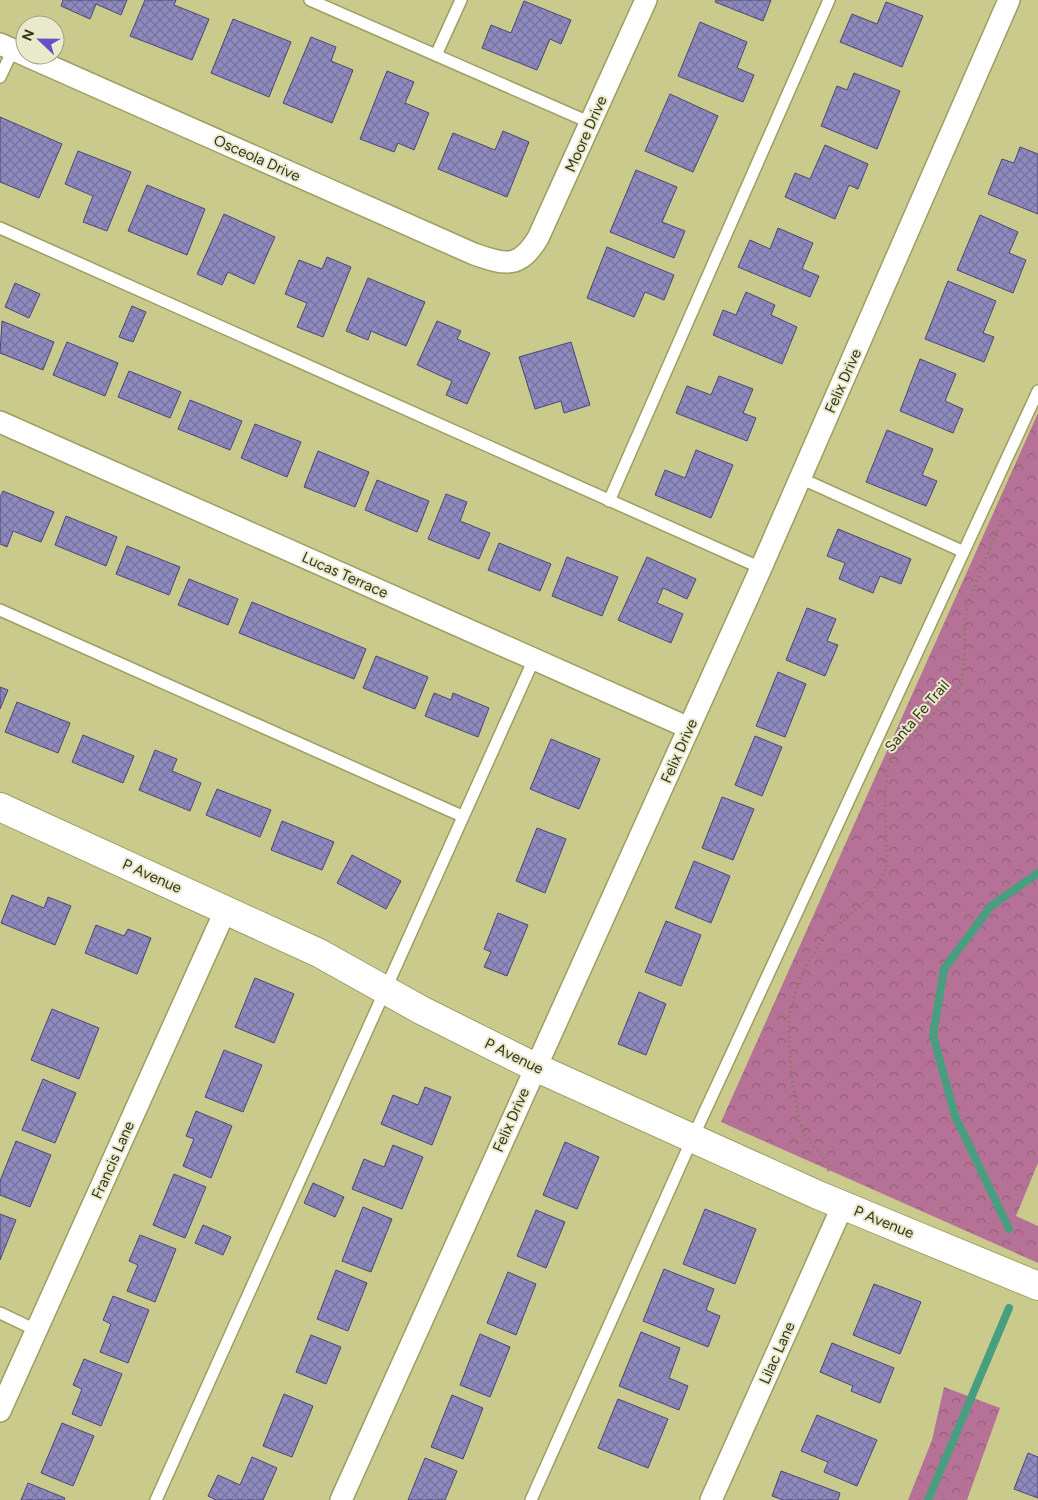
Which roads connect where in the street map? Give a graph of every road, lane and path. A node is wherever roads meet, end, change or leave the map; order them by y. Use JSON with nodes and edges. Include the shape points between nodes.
{"nodes":[{"id":1,"x":310,"y":0,"type":"edge"},
{"id":2,"x":461,"y":0,"type":"edge"},
{"id":3,"x":646,"y":0,"type":"edge"},
{"id":4,"x":830,"y":0,"type":"edge"},
{"id":5,"x":1009,"y":0,"type":"edge"},
{"id":6,"x":6,"y":47,"type":"edge"},
{"id":7,"x":436,"y":55,"type":"junction"},
{"id":8,"x":0,"y":77,"type":"edge"},
{"id":9,"x":591,"y":123,"type":"junction"},
{"id":10,"x":0,"y":228,"type":"edge"},
{"id":11,"x":516,"y":262,"type":"joint"},
{"id":12,"x":1038,"y":391,"type":"edge"},
{"id":13,"x":0,"y":422,"type":"edge"},
{"id":14,"x":800,"y":478,"type":"junction"},
{"id":15,"x":609,"y":501,"type":"junction"},
{"id":16,"x":1006,"y":506,"type":"dead end"},
{"id":17,"x":962,"y":551,"type":"junction"},
{"id":18,"x":761,"y":568,"type":"junction"},
{"id":19,"x":0,"y":610,"type":"edge"},
{"id":20,"x":534,"y":659,"type":"junction"},
{"id":21,"x":689,"y":728,"type":"junction"},
{"id":22,"x":0,"y":807,"type":"edge"},
{"id":23,"x":462,"y":816,"type":"junction"},
{"id":24,"x":226,"y":909,"type":"junction"},
{"id":25,"x":386,"y":989,"type":"junction"},
{"id":26,"x":535,"y":1067,"type":"junction"},
{"id":27,"x":693,"y":1137,"type":"junction"},
{"id":28,"x":818,"y":1195,"type":"junction"},
{"id":29,"x":843,"y":1206,"type":"junction"},
{"id":30,"x":1038,"y":1286,"type":"edge"},
{"id":31,"x":0,"y":1313,"type":"edge"},
{"id":32,"x":36,"y":1330,"type":"junction"},
{"id":33,"x":0,"y":1411,"type":"edge"},
{"id":34,"x":156,"y":1500,"type":"edge"},
{"id":35,"x":341,"y":1500,"type":"edge"},
{"id":36,"x":531,"y":1500,"type":"edge"},
{"id":37,"x":711,"y":1500,"type":"edge"}],
"edges":[{"from":1,"to":7,"type":"lane"},
{"from":2,"to":7,"type":"lane"},
{"from":3,"to":9,"type":"street","name":"Moore Drive"},
{"from":4,"to":15,"type":"lane"},
{"from":5,"to":14,"type":"street","name":"Felix Drive"},
{"from":6,"to":8,"type":"lane"},
{"from":6,"to":11,"type":"street","name":"Osceola Drive","via":[[474,254],[498,262]]},
{"from":7,"to":9,"type":"lane"},
{"from":9,"to":11,"type":"street","name":"Moore Drive","via":[[538,238],[529,253]]},
{"from":10,"to":15,"type":"lane"},
{"from":12,"to":17,"type":"lane"},
{"from":13,"to":20,"type":"street","name":"Lucas Terrace"},
{"from":14,"to":17,"type":"lane"},
{"from":14,"to":18,"type":"street","name":"Felix Drive"},
{"from":15,"to":18,"type":"lane"},
{"from":16,"to":28,"type":"path","name":"Santa Fe Trail","via":[[968,603],[960,684],[899,749],[888,768],[885,794],[887,868],[867,901],[827,933],[803,971],[788,1017],[791,1072],[799,1121],[810,1141],[830,1165]]},
{"from":17,"to":27,"type":"lane"},
{"from":18,"to":21,"type":"street","name":"Felix Drive"},
{"from":19,"to":23,"type":"lane"},
{"from":20,"to":21,"type":"street","name":"Lucas Terrace"},
{"from":20,"to":23,"type":"lane"},
{"from":21,"to":26,"type":"street","name":"Felix Drive"},
{"from":22,"to":24,"type":"street","name":"P Avenue"},
{"from":23,"to":25,"type":"lane"},
{"from":24,"to":25,"type":"street","name":"P Avenue"},
{"from":24,"to":32,"type":"street","name":"Francis Lane"},
{"from":25,"to":26,"type":"street","name":"P Avenue"},
{"from":25,"to":34,"type":"lane"},
{"from":26,"to":27,"type":"street","name":"P Avenue"},
{"from":26,"to":35,"type":"street","name":"Felix Drive"},
{"from":27,"to":28,"type":"street","name":"P Avenue"},
{"from":27,"to":36,"type":"lane"},
{"from":28,"to":29,"type":"street","name":"P Avenue"},
{"from":29,"to":30,"type":"street","name":"P Avenue"},
{"from":29,"to":37,"type":"street","name":"Lilac Lane"},
{"from":31,"to":32,"type":"lane"},
{"from":32,"to":33,"type":"street","name":"Francis Lane"}]}
